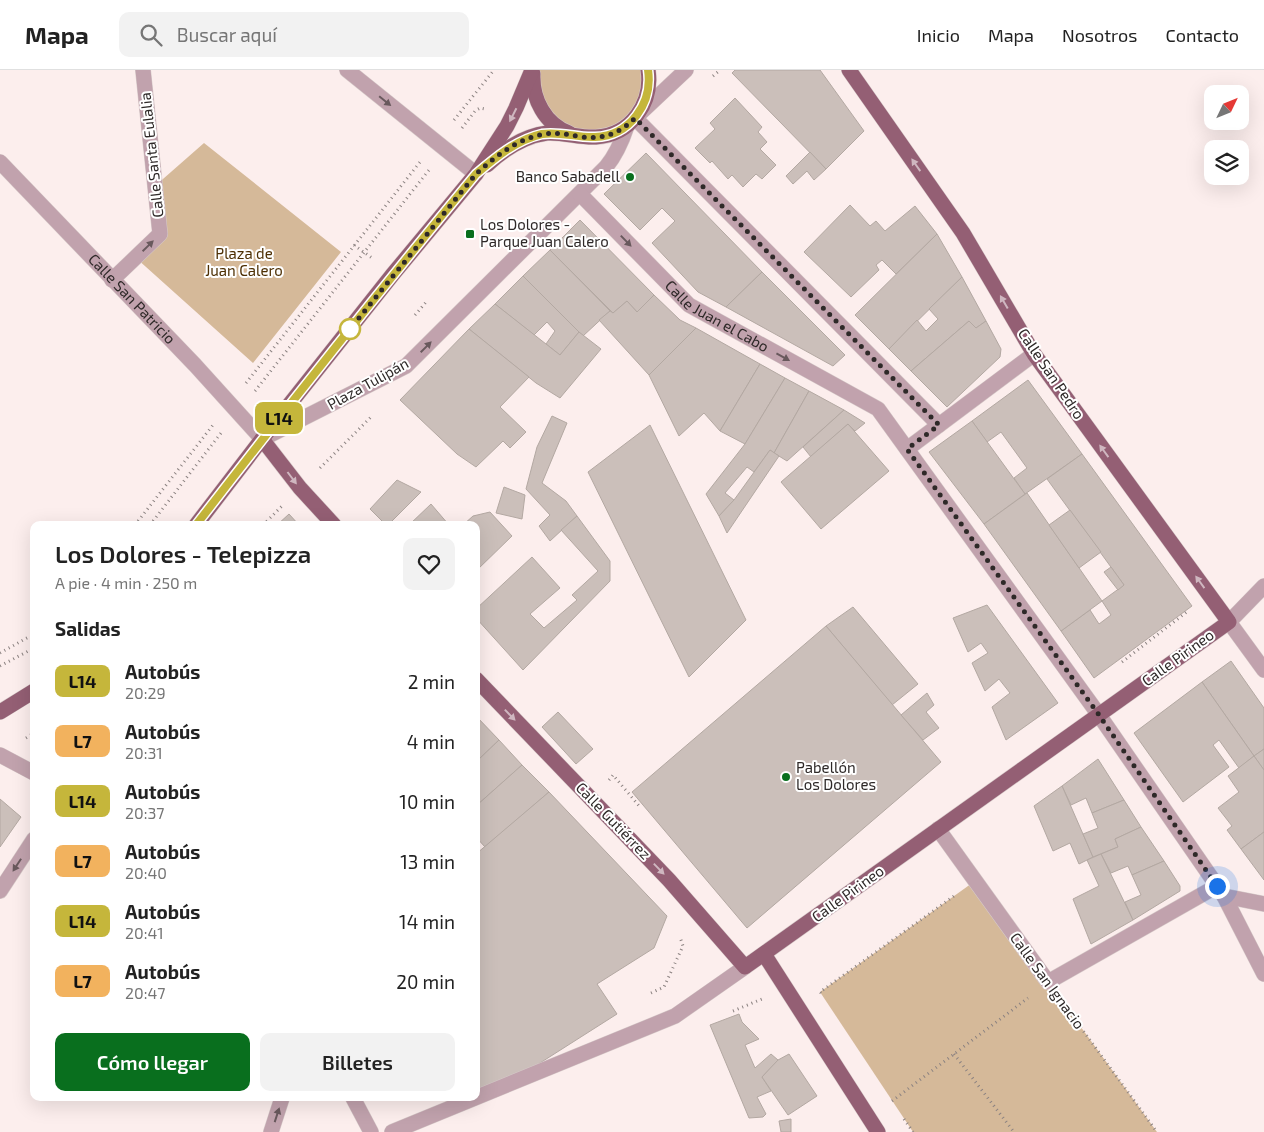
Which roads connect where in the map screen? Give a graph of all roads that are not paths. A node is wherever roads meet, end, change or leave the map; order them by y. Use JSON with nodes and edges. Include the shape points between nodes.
{"nodes":[{"id":1,"x":143,"y":70,"type":"edge"},
{"id":2,"x":347,"y":70,"type":"edge"},
{"id":3,"x":533,"y":70,"type":"edge"},
{"id":4,"x":648,"y":70,"type":"edge"},
{"id":5,"x":686,"y":70,"type":"edge"},
{"id":6,"x":849,"y":70,"type":"edge"},
{"id":7,"x":631,"y":122,"type":"junction"},
{"id":8,"x":575,"y":136,"type":"junction"},
{"id":9,"x":0,"y":162,"type":"edge"},
{"id":10,"x":476,"y":174,"type":"junction"},
{"id":11,"x":580,"y":194,"type":"junction"},
{"id":12,"x":112,"y":280,"type":"junction"},
{"id":13,"x":1034,"y":354,"type":"junction"},
{"id":14,"x":939,"y":425,"type":"junction"},
{"id":15,"x":262,"y":439,"type":"junction"},
{"id":16,"x":907,"y":449,"type":"junction"},
{"id":17,"x":199,"y":521,"type":"edge"},
{"id":18,"x":330,"y":521,"type":"edge"},
{"id":19,"x":1264,"y":586,"type":"edge"},
{"id":20,"x":1229,"y":622,"type":"junction"},
{"id":21,"x":1264,"y":670,"type":"edge"},
{"id":22,"x":480,"y":683,"type":"edge"},
{"id":23,"x":30,"y":693,"type":"edge"},
{"id":24,"x":0,"y":712,"type":"edge"},
{"id":25,"x":1099,"y":715,"type":"junction"},
{"id":26,"x":0,"y":755,"type":"edge"},
{"id":27,"x":30,"y":771,"type":"edge"},
{"id":28,"x":938,"y":829,"type":"junction"},
{"id":29,"x":30,"y":845,"type":"edge"},
{"id":30,"x":0,"y":891,"type":"edge"},
{"id":31,"x":1220,"y":891,"type":"junction"},
{"id":32,"x":1264,"y":904,"type":"edge"},
{"id":33,"x":764,"y":954,"type":"junction"},
{"id":34,"x":745,"y":967,"type":"junction"},
{"id":35,"x":1264,"y":974,"type":"edge"},
{"id":36,"x":480,"y":1096,"type":"edge"},
{"id":37,"x":281,"y":1101,"type":"edge"},
{"id":38,"x":355,"y":1101,"type":"edge"},
{"id":39,"x":469,"y":1101,"type":"edge"},
{"id":40,"x":271,"y":1132,"type":"edge"},
{"id":41,"x":371,"y":1132,"type":"edge"},
{"id":42,"x":394,"y":1132,"type":"edge"},
{"id":43,"x":878,"y":1132,"type":"edge"}],
"edges":[{"from":12,"to":1,"type":"street","name":"Calle Santa Eulalia","one_way":true,"via":[[160,234]]},
{"from":2,"to":10,"type":"street","one_way":true},
{"from":3,"to":8,"type":"main road","name":"Plaza Tulipán","via":[[533,86],[542,111],[556,126]]},
{"from":3,"to":10,"type":"main road","name":"Plaza Tulipán","one_way":true,"via":[[507,126]]},
{"from":4,"to":7,"type":"main road","name":"Plaza Tulipán","via":[[648,92]]},
{"from":5,"to":7,"type":"street","name":"Plaza Tulipán"},
{"from":13,"to":6,"type":"main road","name":"Calle San Pedro","one_way":true,"via":[[963,233]]},
{"from":7,"to":8,"type":"main road","name":"Plaza Tulipán","via":[[605,136]]},
{"from":7,"to":11,"type":"street","name":"Plaza Tulipán","via":[[614,157]]},
{"from":7,"to":14,"type":"street"},
{"from":8,"to":10,"type":"main road","name":"Plaza Tulipán","via":[[547,133],[516,143]]},
{"from":9,"to":12,"type":"street","name":"Calle San Patricio"},
{"from":10,"to":15,"type":"main road","name":"Plaza Tulipán"},
{"from":15,"to":11,"type":"street","name":"Plaza Tulipán","one_way":true,"via":[[406,366]]},
{"from":11,"to":16,"type":"street","name":"Calle Juan el Cabo","one_way":true,"via":[[689,305],[878,409]]},
{"from":12,"to":15,"type":"street","name":"Calle San Patricio"},
{"from":13,"to":14,"type":"street"},
{"from":20,"to":13,"type":"main road","name":"Calle San Pedro","one_way":true},
{"from":14,"to":16,"type":"street"},
{"from":15,"to":17,"type":"main road"},
{"from":15,"to":18,"type":"main road","one_way":true},
{"from":16,"to":25,"type":"street"},
{"from":19,"to":20,"type":"street","name":"Calle Pirineo"},
{"from":20,"to":21,"type":"street","name":"Calle San Pedro"},
{"from":20,"to":25,"type":"main road","name":"Calle Pirineo"},
{"from":22,"to":34,"type":"main road","name":"Calle Gutiérrez","one_way":true,"via":[[670,880]]},
{"from":23,"to":24,"type":"main road"},
{"from":25,"to":28,"type":"main road","name":"Calle Pirineo"},
{"from":25,"to":31,"type":"street"},
{"from":26,"to":27,"type":"street"},
{"from":28,"to":31,"type":"street","name":"Calle San Ignacio","via":[[1048,982]]},
{"from":28,"to":33,"type":"main road","name":"Calle Pirineo"},
{"from":29,"to":30,"type":"street","one_way":true},
{"from":31,"to":32,"type":"street"},
{"from":31,"to":35,"type":"street"},
{"from":33,"to":34,"type":"main road","name":"Calle Pirineo"},
{"from":33,"to":43,"type":"main road"},
{"from":34,"to":36,"type":"street","name":"Calle Pirineo","via":[[675,1016]]},
{"from":40,"to":37,"type":"street","one_way":true},
{"from":38,"to":41,"type":"street"},
{"from":39,"to":42,"type":"street","name":"Calle Pirineo"}]}
